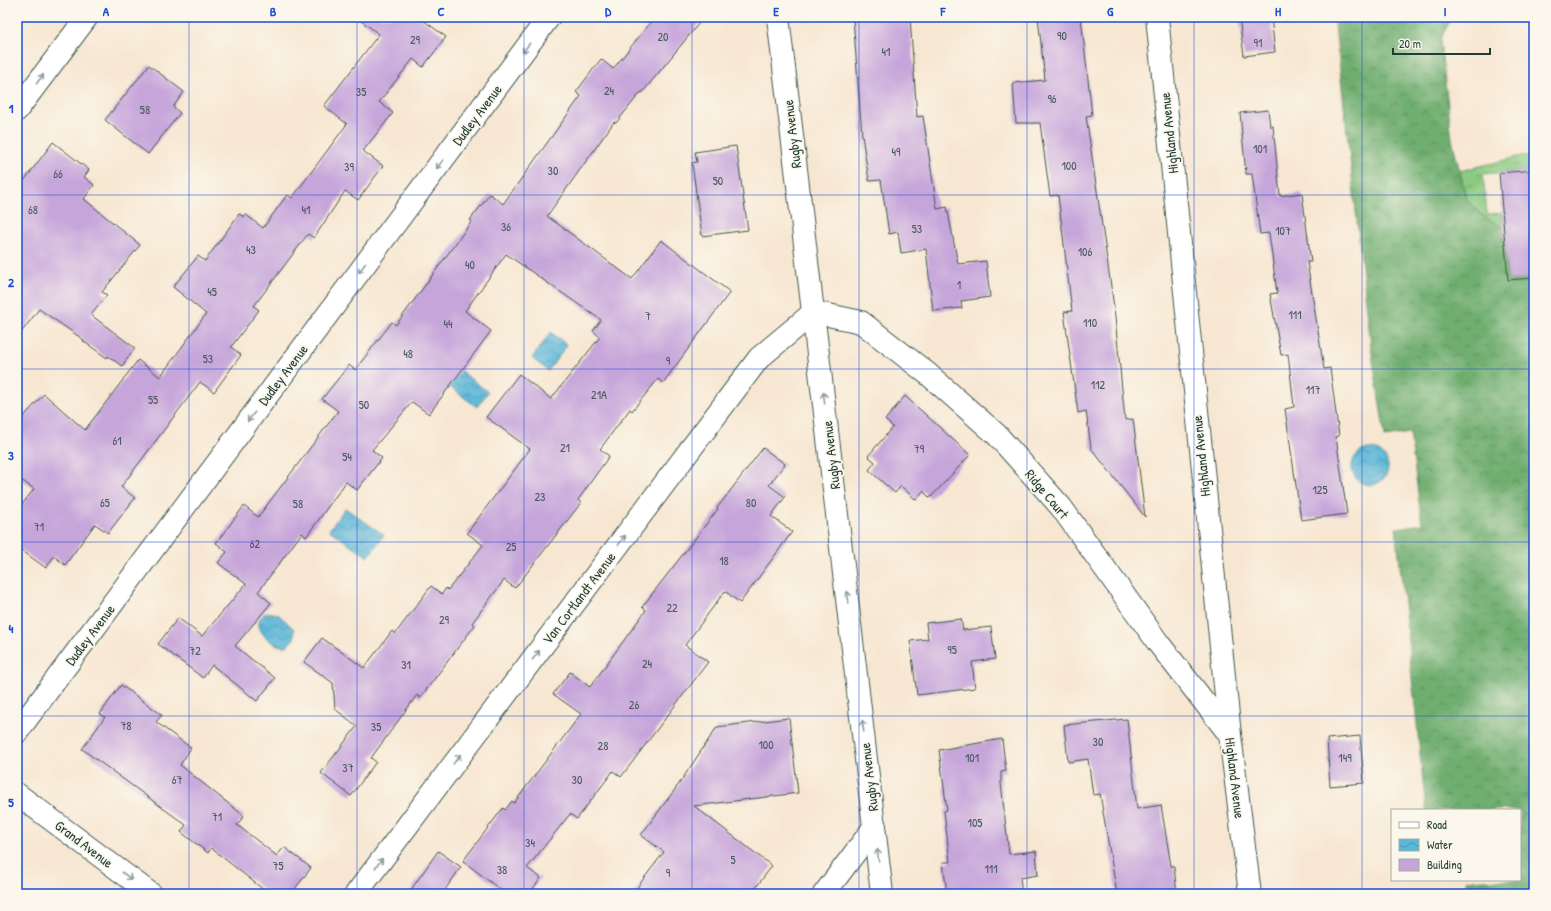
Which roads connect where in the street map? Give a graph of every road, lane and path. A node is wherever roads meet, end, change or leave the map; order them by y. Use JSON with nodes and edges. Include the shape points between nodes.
{"nodes":[{"id":1,"x":87,"y":17,"type":"edge"},
{"id":2,"x":549,"y":17,"type":"edge"},
{"id":3,"x":778,"y":17,"type":"edge"},
{"id":4,"x":1157,"y":17,"type":"edge"},
{"id":5,"x":17,"y":110,"type":"edge"},
{"id":6,"x":814,"y":312,"type":"junction"},
{"id":7,"x":17,"y":732,"type":"edge"},
{"id":8,"x":1230,"y":735,"type":"junction"},
{"id":9,"x":17,"y":794,"type":"edge"},
{"id":10,"x":875,"y":826,"type":"junction"},
{"id":11,"x":151,"y":894,"type":"edge"},
{"id":12,"x":356,"y":894,"type":"edge"},
{"id":13,"x":824,"y":894,"type":"edge"},
{"id":14,"x":882,"y":894,"type":"edge"},
{"id":15,"x":1250,"y":894,"type":"edge"}],
"edges":[{"from":5,"to":1,"type":"street","one_way":true},
{"from":2,"to":7,"type":"street","name":"Dudley Avenue","one_way":true},
{"from":3,"to":6,"type":"street","name":"Rugby Avenue"},
{"from":4,"to":8,"type":"street","name":"Highland Avenue"},
{"from":6,"to":8,"type":"street","name":"Ridge Court","via":[[861,322],[928,374],[997,435],[1061,507],[1159,644]]},
{"from":10,"to":6,"type":"street","name":"Rugby Avenue","one_way":true},
{"from":12,"to":6,"type":"street","name":"Van Cortlandt Avenue","one_way":true,"via":[[759,358]]},
{"from":8,"to":15,"type":"street","name":"Highland Avenue"},
{"from":9,"to":11,"type":"street","name":"Grand Avenue","one_way":true},
{"from":10,"to":13,"type":"street"},
{"from":14,"to":10,"type":"street","name":"Rugby Avenue","one_way":true}]}
